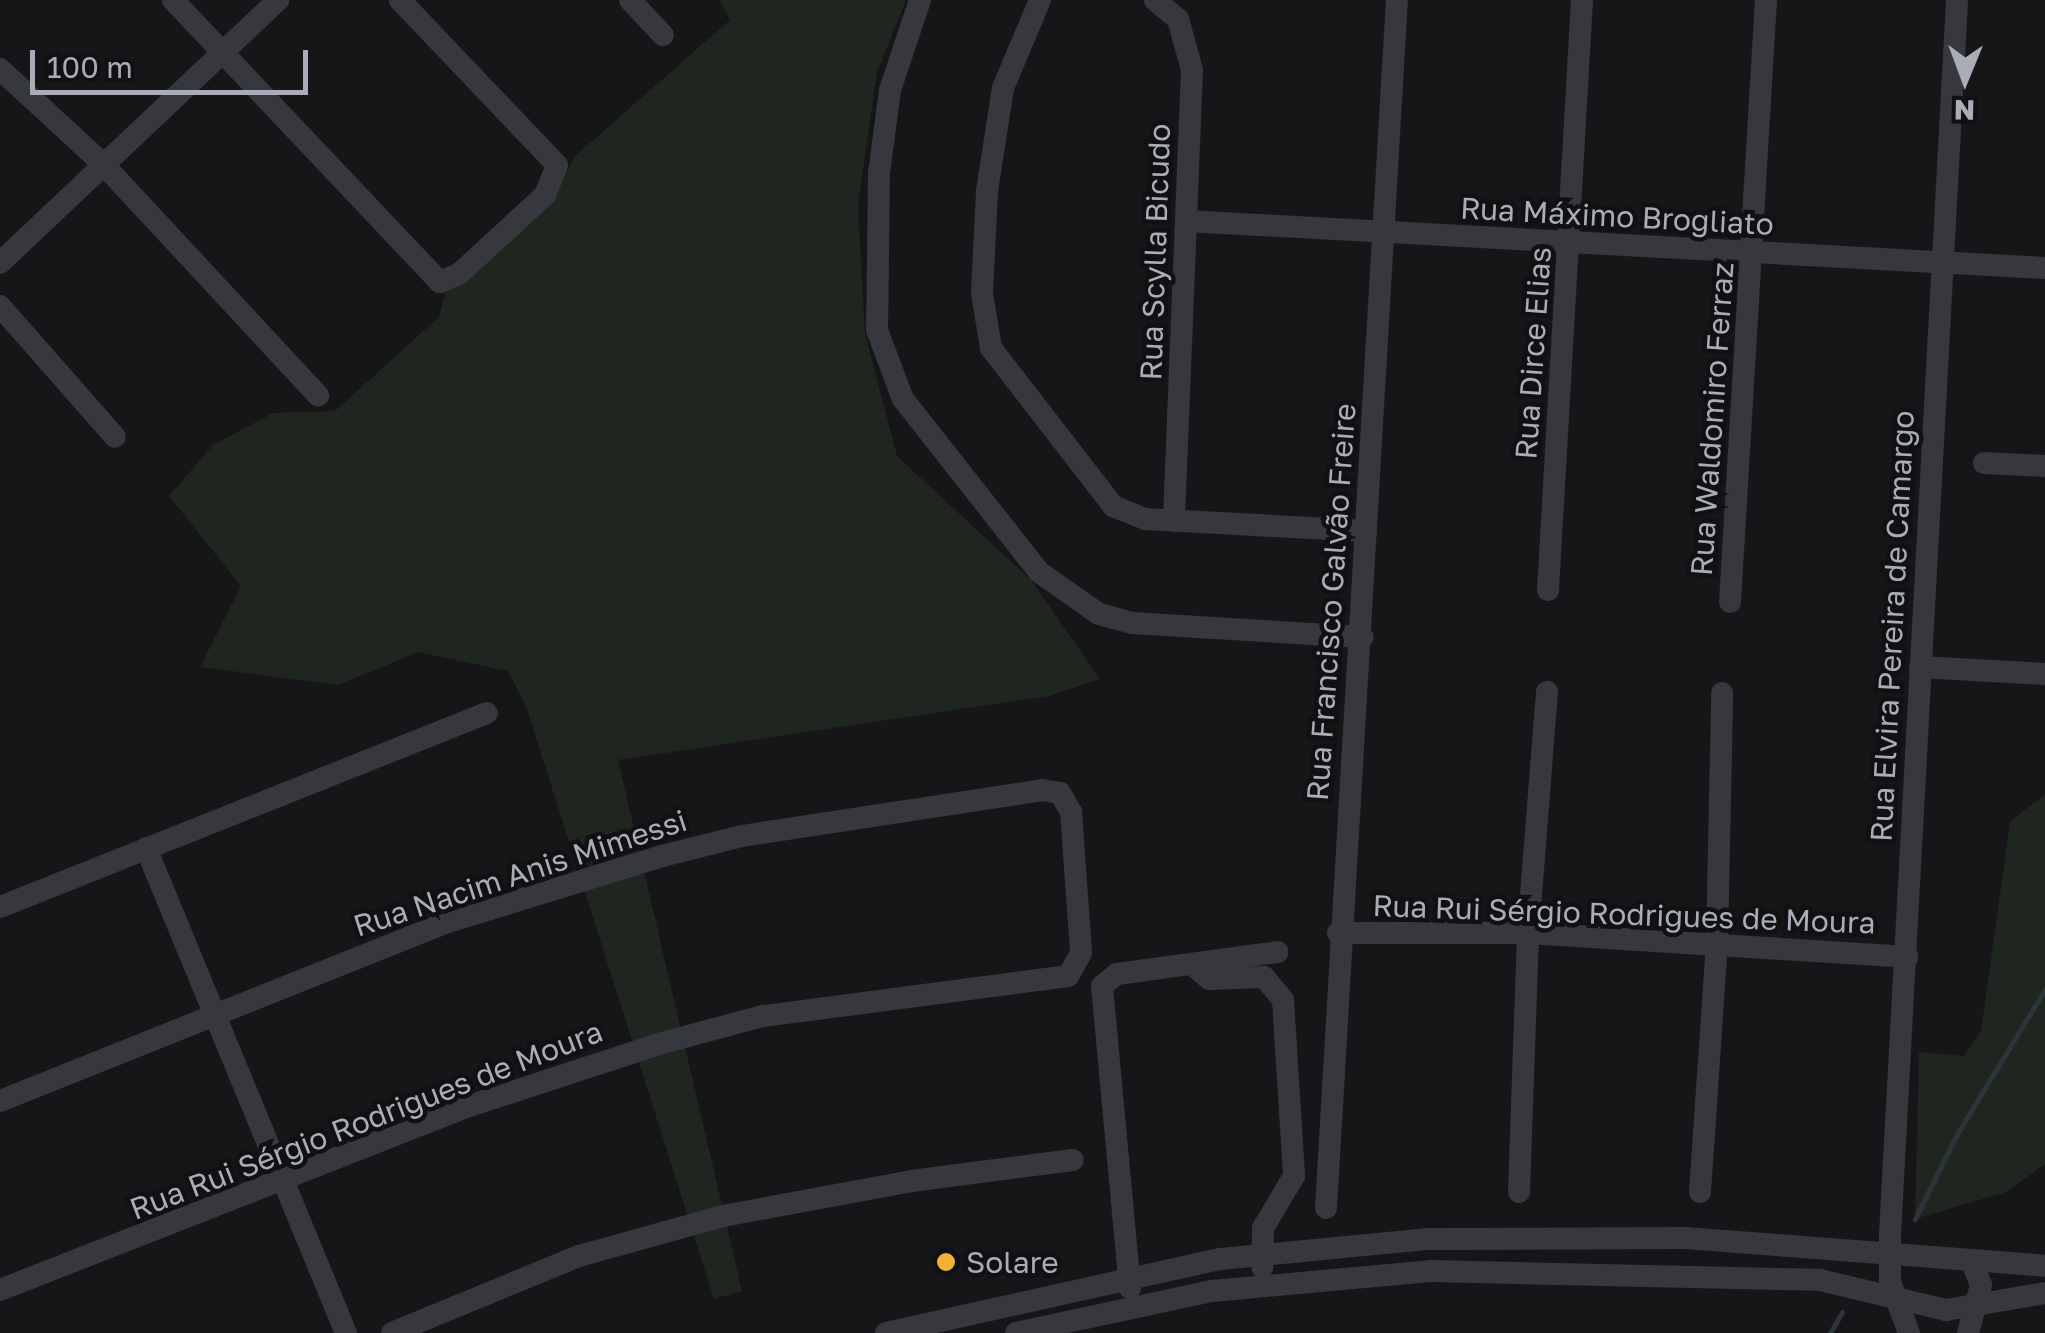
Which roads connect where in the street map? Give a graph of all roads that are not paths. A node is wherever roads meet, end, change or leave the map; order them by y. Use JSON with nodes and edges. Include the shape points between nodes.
{"nodes":[{"id":1,"x":172,"y":0,"type":"edge"},
{"id":2,"x":278,"y":0,"type":"edge"},
{"id":3,"x":400,"y":0,"type":"edge"},
{"id":4,"x":630,"y":0,"type":"edge"},
{"id":5,"x":920,"y":0,"type":"edge"},
{"id":6,"x":1040,"y":0,"type":"edge"},
{"id":7,"x":1155,"y":0,"type":"edge"},
{"id":8,"x":1397,"y":0,"type":"edge"},
{"id":9,"x":1582,"y":0,"type":"edge"},
{"id":10,"x":1766,"y":0,"type":"edge"},
{"id":11,"x":1958,"y":0,"type":"edge"},
{"id":12,"x":663,"y":35,"type":"dead end"},
{"id":13,"x":222,"y":53,"type":"junction"},
{"id":14,"x":0,"y":70,"type":"edge"},
{"id":15,"x":103,"y":164,"type":"junction"},
{"id":16,"x":1186,"y":220,"type":"junction"},
{"id":17,"x":1384,"y":234,"type":"junction"},
{"id":18,"x":1570,"y":244,"type":"junction"},
{"id":19,"x":1752,"y":254,"type":"junction"},
{"id":20,"x":0,"y":263,"type":"edge"},
{"id":21,"x":1940,"y":264,"type":"junction"},
{"id":22,"x":2045,"y":268,"type":"edge"},
{"id":23,"x":0,"y":306,"type":"edge"},
{"id":24,"x":318,"y":396,"type":"dead end"},
{"id":25,"x":115,"y":437,"type":"dead end"},
{"id":26,"x":1984,"y":463,"type":"dead end"},
{"id":27,"x":2045,"y":466,"type":"edge"},
{"id":28,"x":1174,"y":520,"type":"junction"},
{"id":29,"x":1366,"y":531,"type":"junction"},
{"id":30,"x":1548,"y":590,"type":"dead end"},
{"id":31,"x":1730,"y":602,"type":"dead end"},
{"id":32,"x":1362,"y":638,"type":"junction"},
{"id":33,"x":1920,"y":668,"type":"junction"},
{"id":34,"x":2045,"y":674,"type":"edge"},
{"id":35,"x":1547,"y":692,"type":"dead end"},
{"id":36,"x":1722,"y":693,"type":"dead end"},
{"id":37,"x":486,"y":713,"type":"dead end"},
{"id":38,"x":1071,"y":812,"type":"joint"},
{"id":39,"x":146,"y":848,"type":"junction"},
{"id":40,"x":0,"y":907,"type":"edge"},
{"id":41,"x":1338,"y":932,"type":"junction"},
{"id":42,"x":1528,"y":934,"type":"junction"},
{"id":43,"x":1717,"y":942,"type":"junction"},
{"id":44,"x":1278,"y":952,"type":"dead end"},
{"id":45,"x":1907,"y":956,"type":"junction"},
{"id":46,"x":1193,"y":965,"type":"junction"},
{"id":47,"x":211,"y":1014,"type":"junction"},
{"id":48,"x":0,"y":1102,"type":"edge"},
{"id":49,"x":1074,"y":1160,"type":"dead end"},
{"id":50,"x":281,"y":1182,"type":"junction"},
{"id":51,"x":1519,"y":1192,"type":"dead end"},
{"id":52,"x":1700,"y":1192,"type":"dead end"},
{"id":53,"x":1326,"y":1208,"type":"dead end"},
{"id":54,"x":1260,"y":1253,"type":"junction"},
{"id":55,"x":1890,"y":1256,"type":"junction"},
{"id":56,"x":1972,"y":1260,"type":"junction"},
{"id":57,"x":2045,"y":1266,"type":"edge"},
{"id":58,"x":1126,"y":1276,"type":"junction"},
{"id":59,"x":1265,"y":1285,"type":"junction"},
{"id":60,"x":0,"y":1290,"type":"edge"},
{"id":61,"x":2045,"y":1293,"type":"edge"},
{"id":62,"x":1900,"y":1301,"type":"junction"},
{"id":63,"x":1134,"y":1304,"type":"junction"},
{"id":64,"x":1972,"y":1308,"type":"junction"},
{"id":65,"x":346,"y":1333,"type":"edge"},
{"id":66,"x":392,"y":1333,"type":"edge"},
{"id":67,"x":886,"y":1333,"type":"edge"},
{"id":68,"x":1016,"y":1333,"type":"edge"},
{"id":69,"x":1909,"y":1333,"type":"edge"},
{"id":70,"x":1968,"y":1333,"type":"edge"}],
"edges":[{"from":1,"to":13,"type":"street"},
{"from":2,"to":13,"type":"street"},
{"from":3,"to":13,"type":"street","via":[[556,165],[545,195],[459,274],[432,280]]},
{"from":4,"to":12,"type":"street"},
{"from":5,"to":32,"type":"street","via":[[890,90],[878,208],[877,330],[903,398],[1039,572],[1100,614],[1132,623]]},
{"from":6,"to":28,"type":"street","via":[[1003,88],[987,191],[987,332],[1011,380],[1113,506],[1145,520]]},
{"from":7,"to":16,"type":"street","name":"Rua Scylla Bicudo","via":[[1178,19],[1192,70]]},
{"from":8,"to":17,"type":"street","name":"Rua Francisco Galvão Freire"},
{"from":9,"to":18,"type":"street","name":"Rua Dirce Elias"},
{"from":10,"to":19,"type":"street","name":"Rua Waldomiro Ferraz"},
{"from":11,"to":21,"type":"street","name":"Rua Elvira Pereira de Camargo"},
{"from":13,"to":15,"type":"street"},
{"from":14,"to":15,"type":"street"},
{"from":15,"to":20,"type":"street"},
{"from":15,"to":24,"type":"street"},
{"from":16,"to":17,"type":"street","name":"Rua Máximo Brogliato"},
{"from":16,"to":28,"type":"street","name":"Rua Scylla Bicudo"},
{"from":17,"to":18,"type":"street","name":"Rua Máximo Brogliato"},
{"from":17,"to":29,"type":"street","name":"Rua Francisco Galvão Freire"},
{"from":18,"to":19,"type":"street","name":"Rua Máximo Brogliato"},
{"from":18,"to":30,"type":"street","name":"Rua Dirce Elias"},
{"from":19,"to":21,"type":"street","name":"Rua Máximo Brogliato"},
{"from":19,"to":31,"type":"street","name":"Rua Waldomiro Ferraz"},
{"from":21,"to":22,"type":"street","name":"Rua Máximo Brogliato"},
{"from":21,"to":33,"type":"street","name":"Rua Elvira Pereira de Camargo"},
{"from":23,"to":25,"type":"street"},
{"from":26,"to":27,"type":"street"},
{"from":28,"to":29,"type":"street"},
{"from":29,"to":32,"type":"street","name":"Rua Francisco Galvão Freire"},
{"from":32,"to":41,"type":"street","name":"Rua Francisco Galvão Freire"},
{"from":33,"to":34,"type":"street"},
{"from":33,"to":45,"type":"street","name":"Rua Elvira Pereira de Camargo"},
{"from":35,"to":42,"type":"street"},
{"from":36,"to":43,"type":"street"},
{"from":37,"to":39,"type":"street"},
{"from":38,"to":47,"type":"street","name":"Rua Nacim Anis Mimessi","via":[[1060,793],[1042,790],[726,840],[448,922]]},
{"from":38,"to":50,"type":"street","name":"Rua Rui Sérgio Rodrigues de Moura","via":[[1080,962],[1068,976],[763,1016],[469,1106]]},
{"from":39,"to":40,"type":"street"},
{"from":39,"to":47,"type":"street"},
{"from":41,"to":42,"type":"street","name":"Rua Rui Sérgio Rodrigues de Moura"},
{"from":41,"to":53,"type":"street","name":"Rua Francisco Galvão Freire"},
{"from":42,"to":43,"type":"street","name":"Rua Rui Sérgio Rodrigues de Moura"},
{"from":42,"to":51,"type":"street"},
{"from":43,"to":45,"type":"street","name":"Rua Rui Sérgio Rodrigues de Moura"},
{"from":43,"to":52,"type":"street"},
{"from":44,"to":46,"type":"street"},
{"from":45,"to":55,"type":"street","name":"Rua Elvira Pereira de Camargo"},
{"from":46,"to":54,"type":"street","via":[[1208,980],[1264,977],[1283,1000],[1294,1176],[1264,1228]]},
{"from":46,"to":58,"type":"street","via":[[1117,974],[1102,986]]},
{"from":47,"to":48,"type":"street","name":"Rua Nacim Anis Mimessi"},
{"from":47,"to":50,"type":"street"},
{"from":49,"to":66,"type":"street","via":[[911,1181],[724,1216],[579,1256]]},
{"from":50,"to":60,"type":"street","name":"Rua Rui Sérgio Rodrigues de Moura"},
{"from":50,"to":65,"type":"street"},
{"from":54,"to":55,"type":"street","via":[[1486,1236],[1685,1238]]},
{"from":54,"to":58,"type":"street"},
{"from":54,"to":59,"type":"street"},
{"from":55,"to":56,"type":"street"},
{"from":55,"to":62,"type":"street","name":"Rua Elvira Pereira de Camargo"},
{"from":56,"to":57,"type":"street"},
{"from":56,"to":64,"type":"street","via":[[1982,1285]]},
{"from":58,"to":63,"type":"street"},
{"from":58,"to":67,"type":"street"},
{"from":59,"to":62,"type":"street","via":[[1551,1269],[1820,1280]]},
{"from":59,"to":63,"type":"street"},
{"from":61,"to":64,"type":"street"},
{"from":62,"to":64,"type":"street"},
{"from":62,"to":69,"type":"street","name":"Rua Elvira Pereira de Camargo"},
{"from":63,"to":68,"type":"street"},
{"from":64,"to":70,"type":"street"}]}
